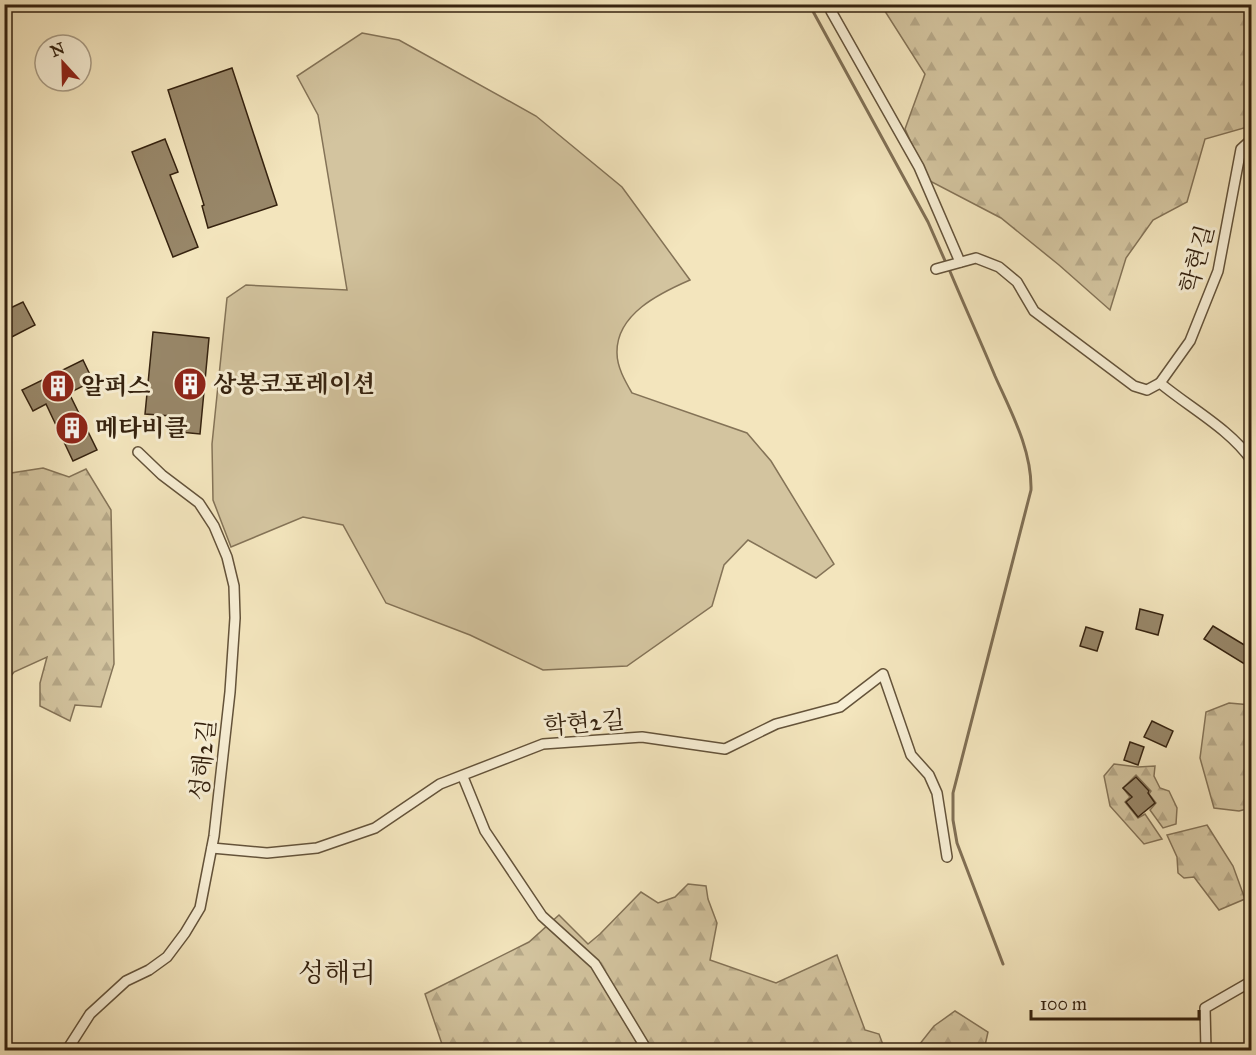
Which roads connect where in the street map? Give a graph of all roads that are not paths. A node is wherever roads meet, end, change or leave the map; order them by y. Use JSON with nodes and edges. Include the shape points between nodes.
{"nodes":[{"id":1,"x":831,"y":11,"type":"dead end"},
{"id":2,"x":1251,"y":140,"type":"edge"},
{"id":3,"x":960,"y":262,"type":"junction"},
{"id":4,"x":936,"y":269,"type":"dead end"},
{"id":5,"x":1160,"y":383,"type":"junction"},
{"id":6,"x":138,"y":452,"type":"dead end"},
{"id":7,"x":1251,"y":461,"type":"edge"},
{"id":8,"x":463,"y":777,"type":"junction"},
{"id":9,"x":212,"y":848,"type":"junction"},
{"id":10,"x":947,"y":857,"type":"dead end"},
{"id":11,"x":1251,"y":981,"type":"edge"},
{"id":12,"x":67,"y":1050,"type":"edge"},
{"id":13,"x":647,"y":1050,"type":"edge"},
{"id":14,"x":1206,"y":1050,"type":"edge"}],
"edges":[{"from":1,"to":3,"type":"street","via":[[919,167]]},
{"from":2,"to":5,"type":"street","name":"학현길","via":[[1240,149],[1218,271],[1190,341]]},
{"from":3,"to":4,"type":"street"},
{"from":3,"to":5,"type":"street","via":[[976,258],[999,267],[1017,282],[1034,311],[1134,386],[1147,390]]},
{"from":5,"to":7,"type":"street","via":[[1223,431]]},
{"from":6,"to":9,"type":"street","name":"성해2길","via":[[199,503],[227,556],[234,586],[230,692]]},
{"from":8,"to":9,"type":"street","name":"학현2길","via":[[440,784],[375,828],[317,848],[267,853]]},
{"from":8,"to":10,"type":"street","name":"학현2길","via":[[543,744],[642,737],[725,749],[776,724],[840,707],[883,674],[911,755],[929,775],[938,793]]},
{"from":8,"to":13,"type":"street","via":[[485,831],[542,916],[595,964]]},
{"from":9,"to":12,"type":"street","name":"성해2길","via":[[200,908],[185,933],[167,957],[126,981],[90,1014]]},
{"from":11,"to":14,"type":"street","via":[[1204,1008]]}]}
